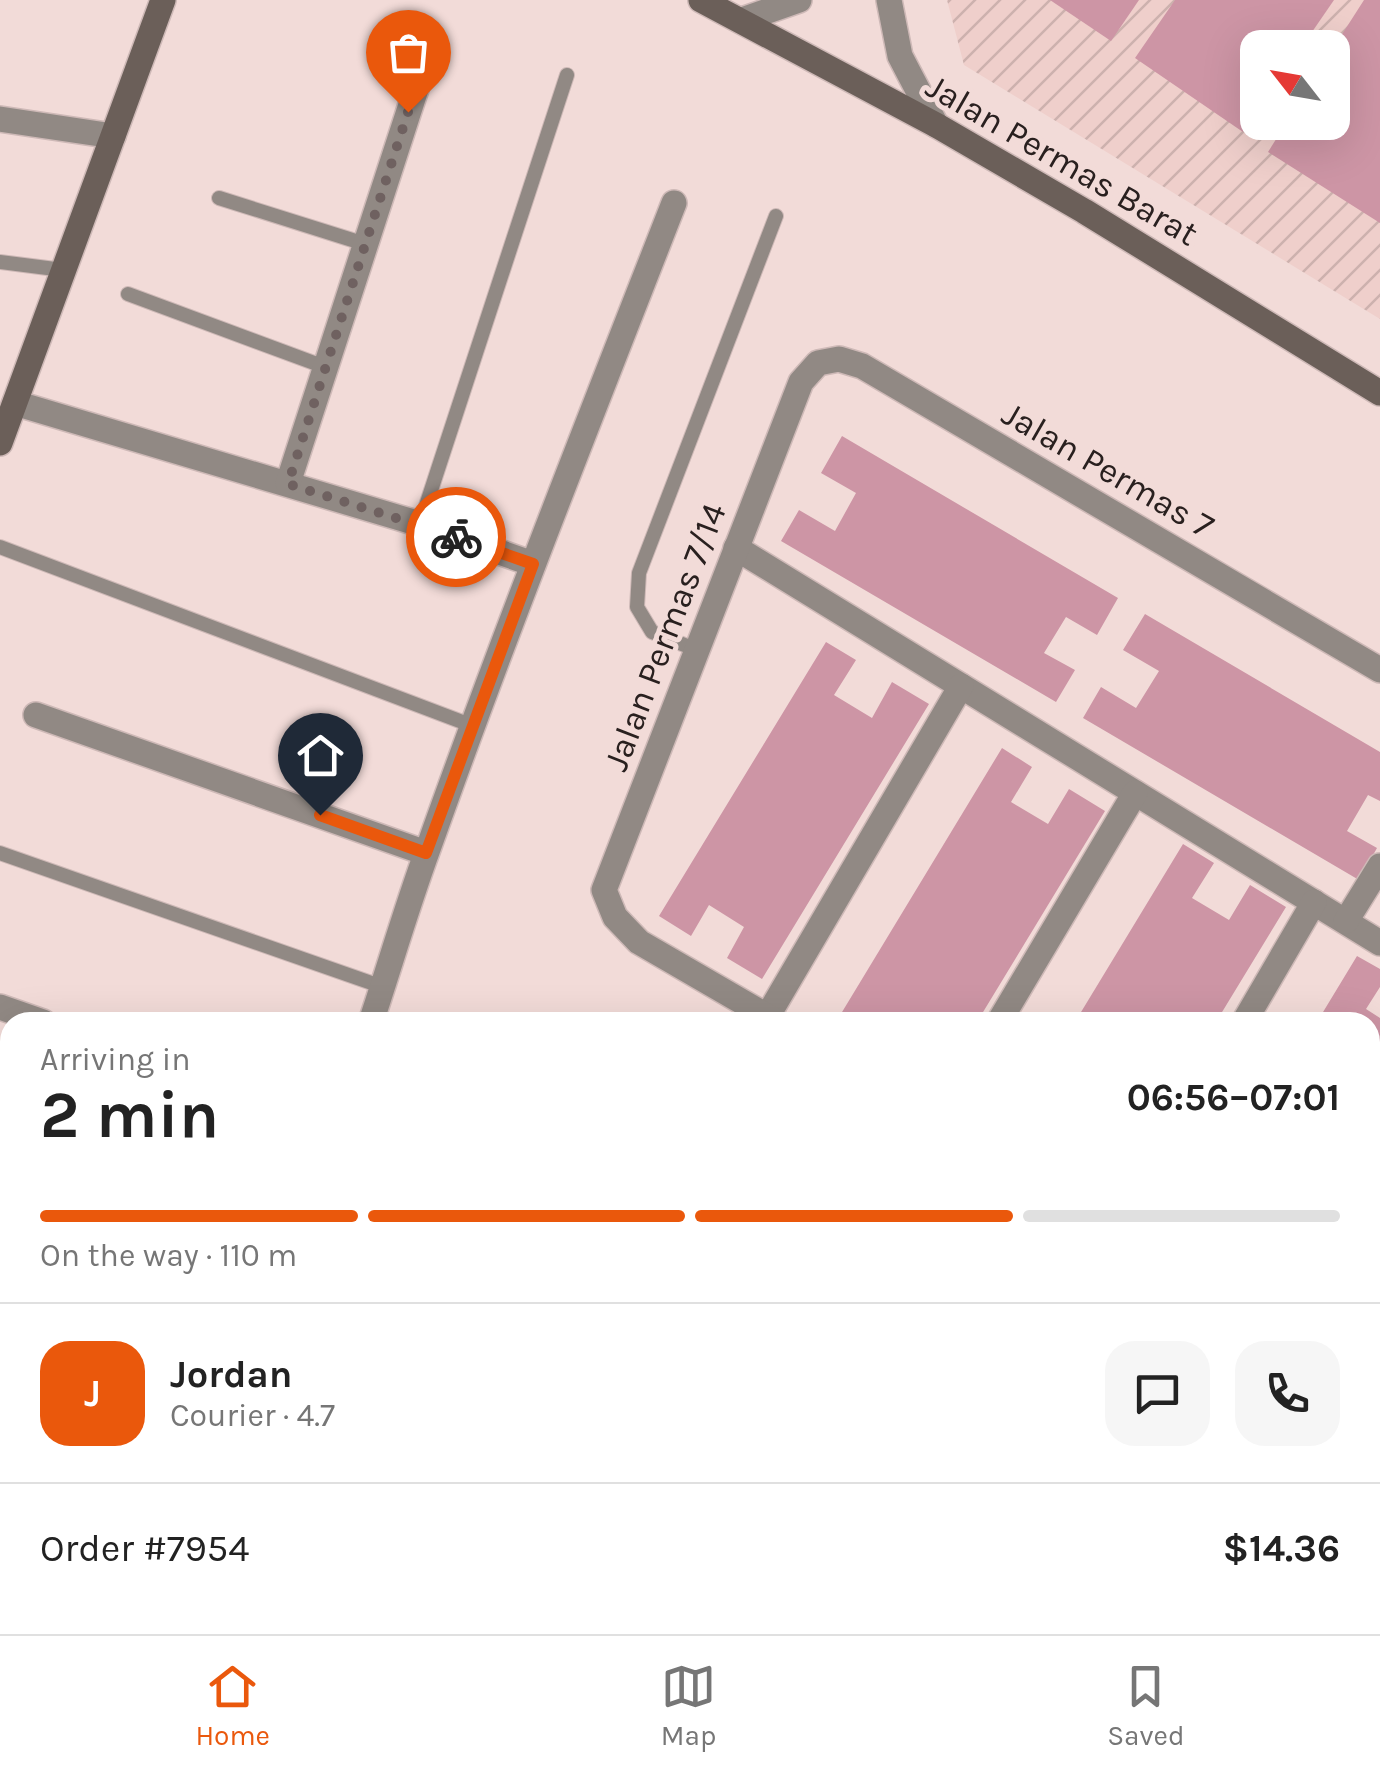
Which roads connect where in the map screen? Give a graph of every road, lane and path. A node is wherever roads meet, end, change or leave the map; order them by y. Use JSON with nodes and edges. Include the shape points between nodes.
{"nodes":[{"id":1,"x":163,"y":0,"type":"edge"},
{"id":2,"x":701,"y":0,"type":"edge"},
{"id":3,"x":799,"y":0,"type":"edge"},
{"id":4,"x":889,"y":0,"type":"edge"},
{"id":5,"x":742,"y":20,"type":"junction"},
{"id":6,"x":567,"y":75,"type":"dead end"},
{"id":7,"x":419,"y":80,"type":"dead end"},
{"id":8,"x":0,"y":119,"type":"edge"},
{"id":9,"x":936,"y":124,"type":"junction"},
{"id":10,"x":113,"y":136,"type":"junction"},
{"id":11,"x":218,"y":198,"type":"dead end"},
{"id":12,"x":674,"y":203,"type":"dead end"},
{"id":13,"x":776,"y":216,"type":"dead end"},
{"id":14,"x":365,"y":244,"type":"junction"},
{"id":15,"x":0,"y":262,"type":"edge"},
{"id":16,"x":63,"y":270,"type":"junction"},
{"id":17,"x":128,"y":294,"type":"dead end"},
{"id":18,"x":325,"y":367,"type":"junction"},
{"id":19,"x":800,"y":382,"type":"joint"},
{"id":20,"x":1380,"y":392,"type":"edge"},
{"id":21,"x":15,"y":403,"type":"junction"},
{"id":22,"x":0,"y":442,"type":"edge"},
{"id":23,"x":288,"y":484,"type":"junction"},
{"id":24,"x":420,"y":524,"type":"junction"},
{"id":25,"x":0,"y":547,"type":"edge"},
{"id":26,"x":736,"y":548,"type":"junction"},
{"id":27,"x":533,"y":564,"type":"junction"},
{"id":28,"x":697,"y":650,"type":"junction"},
{"id":29,"x":1380,"y":670,"type":"edge"},
{"id":30,"x":962,"y":686,"type":"junction"},
{"id":31,"x":36,"y":715,"type":"dead end"},
{"id":32,"x":473,"y":726,"type":"junction"},
{"id":33,"x":1136,"y":792,"type":"junction"},
{"id":34,"x":426,"y":853,"type":"junction"},
{"id":35,"x":0,"y":854,"type":"edge"},
{"id":36,"x":1380,"y":866,"type":"edge"},
{"id":37,"x":1314,"y":902,"type":"junction"},
{"id":38,"x":1346,"y":921,"type":"junction"},
{"id":39,"x":1380,"y":942,"type":"edge"},
{"id":40,"x":383,"y":987,"type":"junction"},
{"id":41,"x":375,"y":1012,"type":"edge"},
{"id":42,"x":758,"y":1012,"type":"edge"},
{"id":43,"x":777,"y":1012,"type":"edge"},
{"id":44,"x":1004,"y":1012,"type":"edge"},
{"id":45,"x":1250,"y":1012,"type":"edge"}],
"edges":[{"from":1,"to":10,"type":"main road"},
{"from":2,"to":5,"type":"main road","name":"Jalan Permas Barat"},
{"from":3,"to":5,"type":"street"},
{"from":4,"to":9,"type":"street","via":[[900,56]]},
{"from":5,"to":9,"type":"main road","name":"Jalan Permas Barat"},
{"from":6,"to":24,"type":"lane"},
{"from":7,"to":14,"type":"street"},
{"from":8,"to":10,"type":"street"},
{"from":9,"to":20,"type":"main road","name":"Jalan Permas Barat"},
{"from":10,"to":16,"type":"main road"},
{"from":11,"to":14,"type":"lane"},
{"from":12,"to":27,"type":"street"},
{"from":13,"to":28,"type":"lane","via":[[639,573],[637,608],[652,632]]},
{"from":14,"to":18,"type":"street"},
{"from":15,"to":16,"type":"lane"},
{"from":16,"to":21,"type":"main road"},
{"from":17,"to":18,"type":"lane"},
{"from":18,"to":23,"type":"street"},
{"from":19,"to":26,"type":"street","name":"Jalan Permas 7/14"},
{"from":19,"to":29,"type":"street","name":"Jalan Permas 7","via":[[818,362],[862,366]]},
{"from":21,"to":22,"type":"main road"},
{"from":21,"to":23,"type":"street"},
{"from":23,"to":24,"type":"street"},
{"from":24,"to":27,"type":"street"},
{"from":25,"to":32,"type":"lane"},
{"from":26,"to":28,"type":"street","name":"Jalan Permas 7/14"},
{"from":26,"to":30,"type":"street"},
{"from":27,"to":32,"type":"street"},
{"from":28,"to":42,"type":"street","name":"Jalan Permas 7/14","via":[[604,890],[615,917],[639,942]]},
{"from":30,"to":33,"type":"street"},
{"from":30,"to":43,"type":"street"},
{"from":31,"to":34,"type":"street"},
{"from":32,"to":34,"type":"street"},
{"from":33,"to":37,"type":"street"},
{"from":33,"to":44,"type":"street"},
{"from":34,"to":40,"type":"street"},
{"from":35,"to":40,"type":"lane"},
{"from":36,"to":38,"type":"street"},
{"from":37,"to":38,"type":"street"},
{"from":37,"to":45,"type":"street"},
{"from":38,"to":39,"type":"street"},
{"from":40,"to":41,"type":"street"}]}
